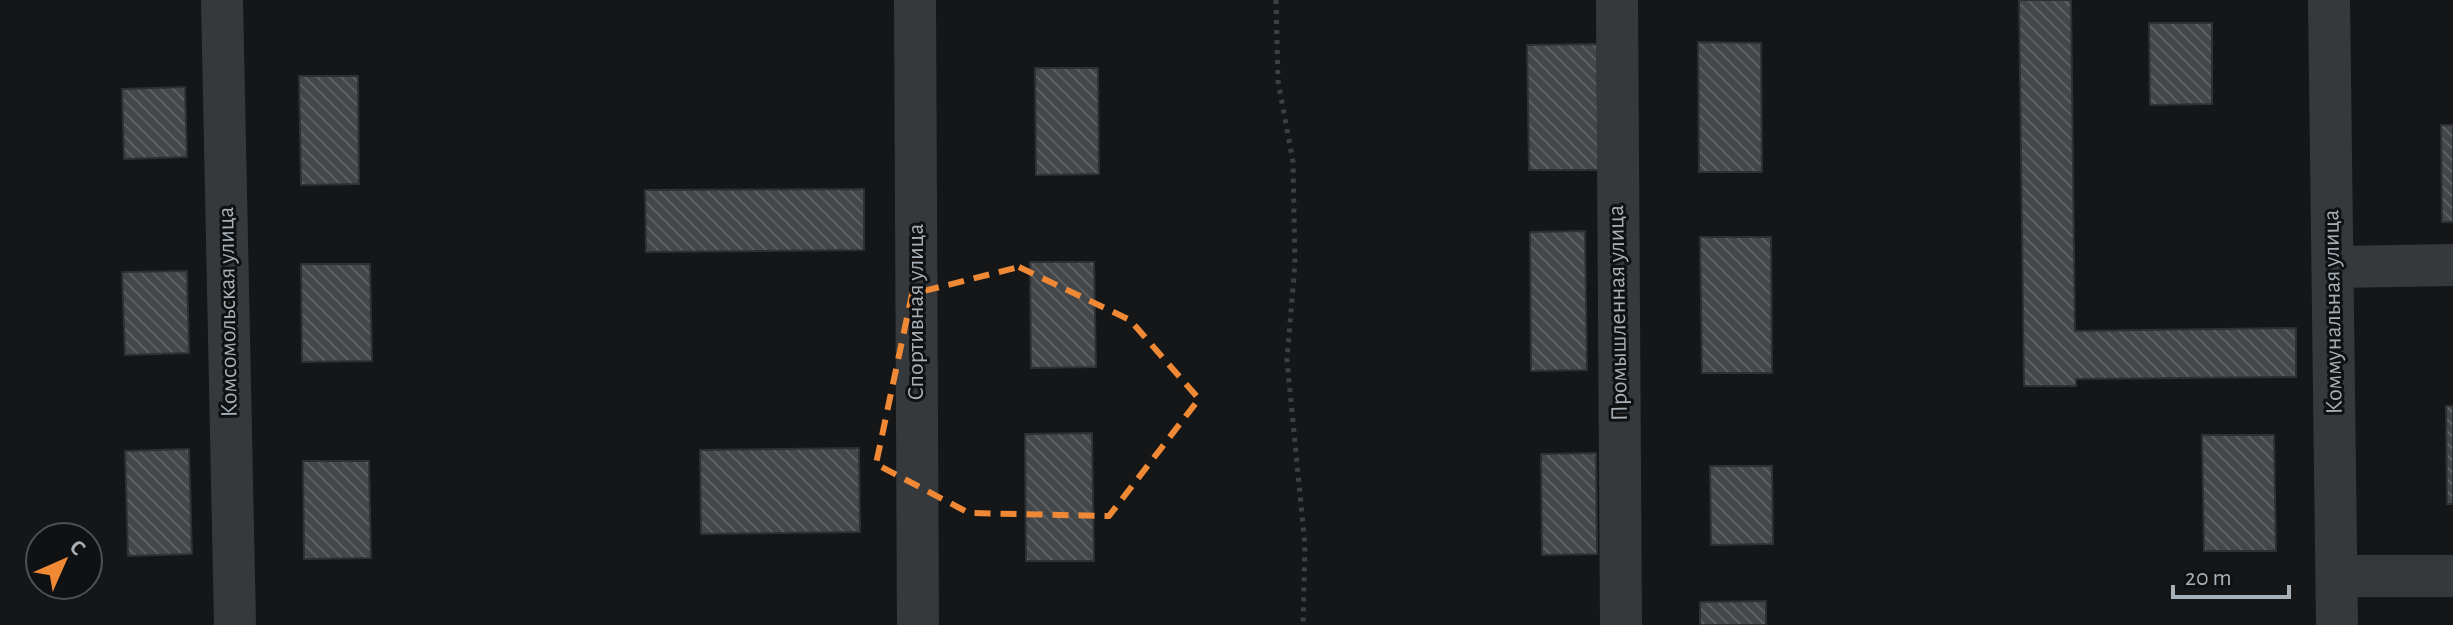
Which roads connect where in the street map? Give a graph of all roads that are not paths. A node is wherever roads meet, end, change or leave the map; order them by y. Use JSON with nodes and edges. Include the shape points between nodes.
{"nodes":[{"id":1,"x":222,"y":0,"type":"edge"},
{"id":2,"x":915,"y":0,"type":"edge"},
{"id":3,"x":1617,"y":0,"type":"edge"},
{"id":4,"x":2329,"y":0,"type":"edge"},
{"id":5,"x":2453,"y":265,"type":"edge"},
{"id":6,"x":2333,"y":267,"type":"junction"},
{"id":7,"x":2337,"y":576,"type":"junction"},
{"id":8,"x":2453,"y":576,"type":"edge"},
{"id":9,"x":235,"y":625,"type":"edge"},
{"id":10,"x":918,"y":625,"type":"edge"},
{"id":11,"x":1621,"y":625,"type":"edge"},
{"id":12,"x":2337,"y":625,"type":"edge"}],
"edges":[{"from":1,"to":9,"type":"street","name":"Комсомольская улица"},
{"from":2,"to":10,"type":"street","name":"Спортивная улица"},
{"from":3,"to":11,"type":"street","name":"Промышленная улица"},
{"from":4,"to":6,"type":"street","name":"Коммунальная улица"},
{"from":5,"to":6,"type":"street"},
{"from":6,"to":7,"type":"street","name":"Коммунальная улица"},
{"from":7,"to":8,"type":"street"},
{"from":7,"to":12,"type":"street","name":"Коммунальная улица"}]}
